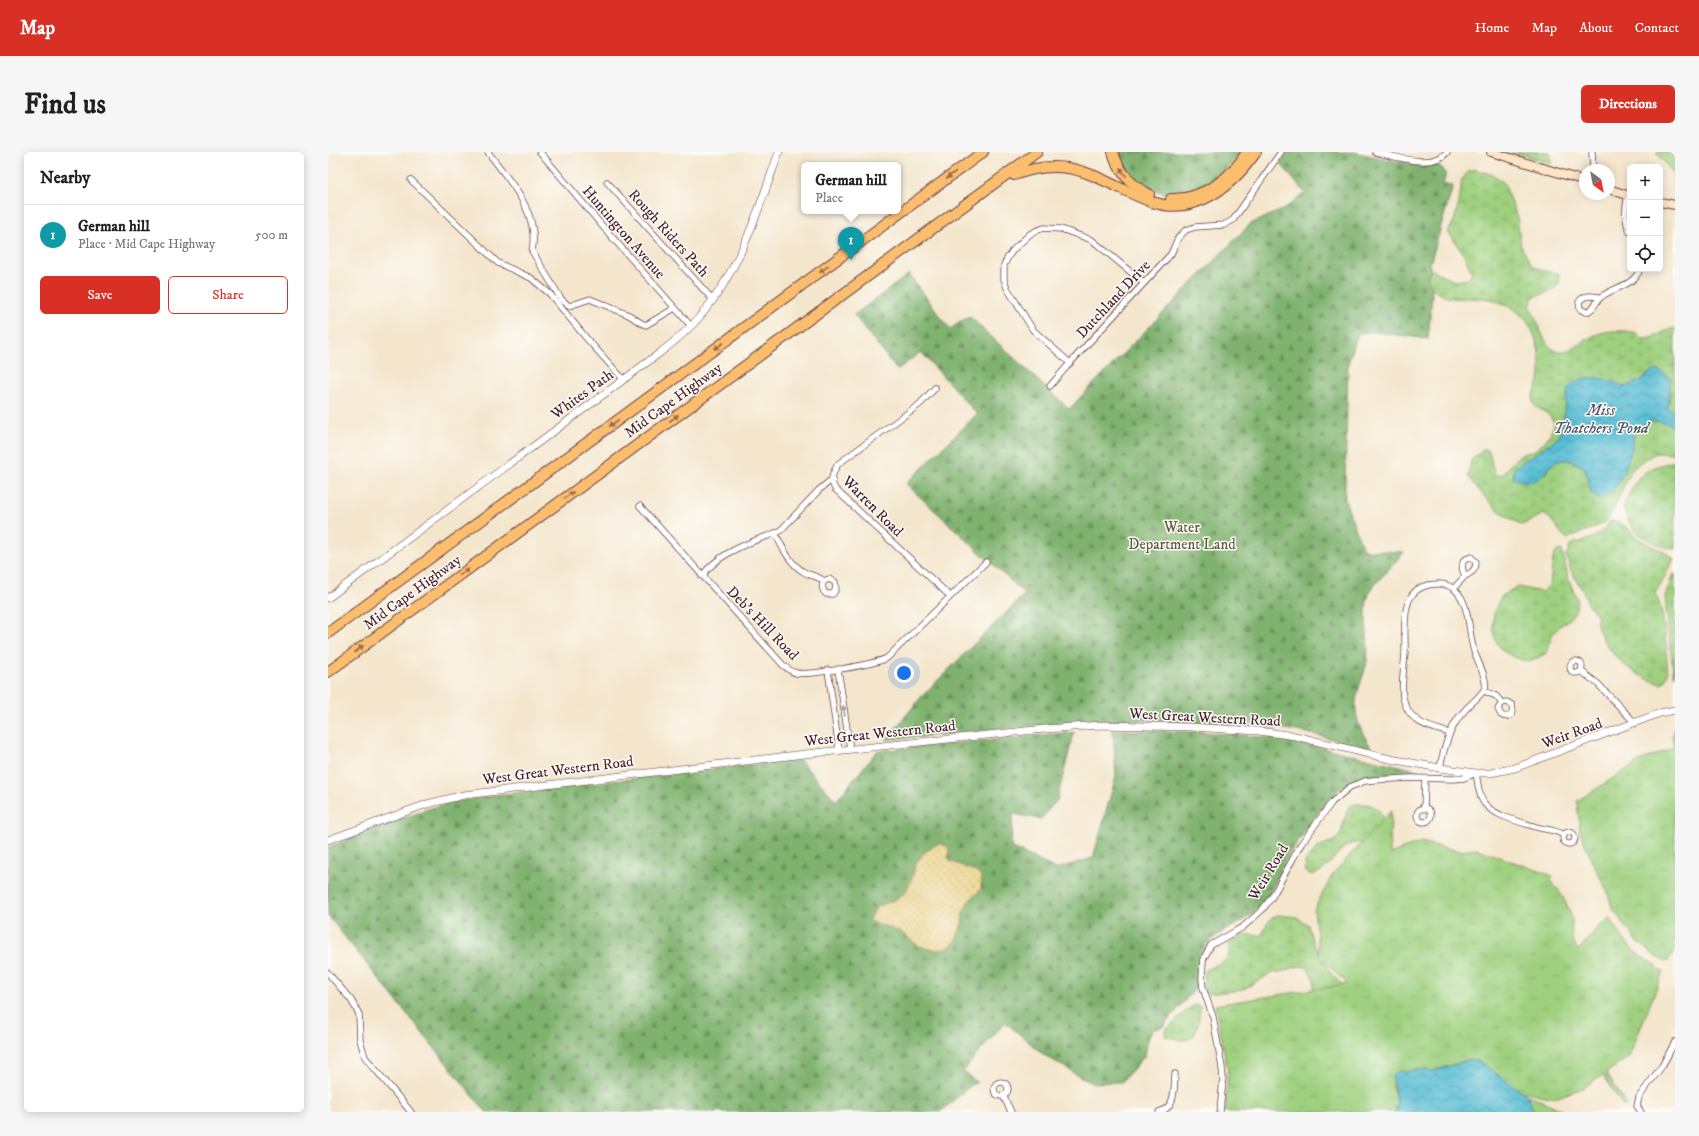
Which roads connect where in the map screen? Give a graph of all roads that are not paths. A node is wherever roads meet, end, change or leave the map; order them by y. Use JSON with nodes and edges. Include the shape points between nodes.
{"nodes":[{"id":1,"x":488,"y":152,"type":"edge"},
{"id":2,"x":540,"y":152,"type":"edge"},
{"id":3,"x":779,"y":152,"type":"edge"},
{"id":4,"x":983,"y":152,"type":"edge"},
{"id":5,"x":1037,"y":152,"type":"edge"},
{"id":6,"x":1113,"y":152,"type":"edge"},
{"id":7,"x":1247,"y":152,"type":"edge"},
{"id":8,"x":1256,"y":152,"type":"edge"},
{"id":9,"x":1281,"y":152,"type":"edge"},
{"id":10,"x":1375,"y":152,"type":"edge"},
{"id":11,"x":1447,"y":152,"type":"edge"},
{"id":12,"x":1491,"y":152,"type":"edge"},
{"id":13,"x":1592,"y":152,"type":"edge"},
{"id":14,"x":1593,"y":164,"type":"edge"},
{"id":15,"x":1579,"y":179,"type":"edge"},
{"id":16,"x":411,"y":180,"type":"dead end"},
{"id":17,"x":607,"y":182,"type":"dead end"},
{"id":18,"x":991,"y":186,"type":"junction"},
{"id":19,"x":1615,"y":191,"type":"edge"},
{"id":20,"x":1627,"y":194,"type":"edge"},
{"id":21,"x":1627,"y":200,"type":"edge"},
{"id":22,"x":1663,"y":203,"type":"edge"},
{"id":23,"x":1675,"y":205,"type":"edge"},
{"id":24,"x":901,"y":212,"type":"edge"},
{"id":25,"x":899,"y":214,"type":"edge"},
{"id":26,"x":1627,"y":221,"type":"edge"},
{"id":27,"x":1639,"y":272,"type":"edge"},
{"id":28,"x":1144,"y":283,"type":"junction"},
{"id":29,"x":1600,"y":297,"type":"dead end"},
{"id":30,"x":713,"y":300,"type":"junction"},
{"id":31,"x":675,"y":308,"type":"junction"},
{"id":32,"x":691,"y":326,"type":"junction"},
{"id":33,"x":1070,"y":363,"type":"junction"},
{"id":34,"x":624,"y":380,"type":"junction"},
{"id":35,"x":1050,"y":386,"type":"dead end"},
{"id":36,"x":936,"y":388,"type":"dead end"},
{"id":37,"x":831,"y":480,"type":"junction"},
{"id":38,"x":640,"y":506,"type":"dead end"},
{"id":39,"x":775,"y":533,"type":"junction"},
{"id":40,"x":986,"y":562,"type":"dead end"},
{"id":41,"x":702,"y":576,"type":"junction"},
{"id":42,"x":1466,"y":576,"type":"dead end"},
{"id":43,"x":824,"y":581,"type":"dead end"},
{"id":44,"x":1454,"y":588,"type":"junction"},
{"id":45,"x":950,"y":596,"type":"junction"},
{"id":46,"x":328,"y":598,"type":"edge"},
{"id":47,"x":328,"y":633,"type":"edge"},
{"id":48,"x":838,"y":669,"type":"junction"},
{"id":49,"x":828,"y":670,"type":"junction"},
{"id":50,"x":1581,"y":671,"type":"dead end"},
{"id":51,"x":328,"y":672,"type":"edge"},
{"id":52,"x":1484,"y":691,"type":"junction"},
{"id":53,"x":1502,"y":703,"type":"dead end"},
{"id":54,"x":1675,"y":710,"type":"edge"},
{"id":55,"x":1635,"y":723,"type":"junction"},
{"id":56,"x":1450,"y":733,"type":"junction"},
{"id":57,"x":850,"y":749,"type":"junction"},
{"id":58,"x":839,"y":750,"type":"junction"},
{"id":59,"x":1440,"y":768,"type":"junction"},
{"id":60,"x":1476,"y":773,"type":"junction"},
{"id":61,"x":1425,"y":779,"type":"junction"},
{"id":62,"x":1424,"y":808,"type":"dead end"},
{"id":63,"x":1564,"y":835,"type":"dead end"},
{"id":64,"x":328,"y":840,"type":"edge"},
{"id":65,"x":328,"y":973,"type":"edge"},
{"id":66,"x":1675,"y":1042,"type":"edge"},
{"id":67,"x":1175,"y":1074,"type":"dead end"},
{"id":68,"x":1003,"y":1096,"type":"dead end"},
{"id":69,"x":411,"y":1112,"type":"edge"},
{"id":70,"x":1012,"y":1112,"type":"edge"},
{"id":71,"x":1158,"y":1112,"type":"edge"},
{"id":72,"x":1220,"y":1112,"type":"edge"},
{"id":73,"x":1641,"y":1112,"type":"edge"}],
"edges":[{"from":1,"to":31,"type":"street","via":[[529,212],[534,241],[532,251],[569,306],[590,300],[629,315],[646,325]]},
{"from":2,"to":31,"type":"street","name":"Huntington Avenue"},
{"from":3,"to":30,"type":"street","name":"Whites Path","via":[[740,254]]},
{"from":4,"to":24,"type":"highway","name":"Mid Cape Highway","one_way":true},
{"from":5,"to":18,"type":"highway","name":"Mid Cape Highway"},
{"from":7,"to":6,"type":"highway","one_way":true,"via":[[1234,170],[1212,187],[1196,195],[1173,199],[1153,195],[1134,184],[1120,168]]},
{"from":8,"to":18,"type":"highway","via":[[1241,172],[1224,188],[1204,200],[1185,205],[1153,202],[1087,169],[1062,164],[1032,167]]},
{"from":9,"to":28,"type":"street","name":"Dutchland Drive","via":[[1238,214],[1228,223],[1191,227],[1181,234],[1171,254]]},
{"from":10,"to":11,"type":"street","via":[[1422,161],[1440,158]]},
{"from":12,"to":15,"type":"main road"},
{"from":13,"to":14,"type":"street"},
{"from":16,"to":34,"type":"street","via":[[498,263],[531,278],[550,294]]},
{"from":17,"to":30,"type":"street","name":"Rough Riders Path"},
{"from":51,"to":18,"type":"highway","name":"Mid Cape Highway","one_way":true},
{"from":19,"to":20,"type":"main road"},
{"from":21,"to":26,"type":"street"},
{"from":22,"to":23,"type":"main road"},
{"from":25,"to":47,"type":"highway","name":"Mid Cape Highway","one_way":true},
{"from":27,"to":29,"type":"street","via":[[1631,282]]},
{"from":28,"to":33,"type":"street","name":"Dutchland Drive"},
{"from":28,"to":33,"type":"street","via":[[1092,240],[1061,229],[1038,230],[1013,250],[1003,273],[1009,292],[1033,330]]},
{"from":30,"to":32,"type":"street","name":"Whites Path"},
{"from":31,"to":32,"type":"street","name":"Huntington Avenue"},
{"from":32,"to":34,"type":"street","name":"Whites Path"},
{"from":33,"to":35,"type":"street","name":"Dutchland Drive"},
{"from":34,"to":46,"type":"street","name":"Whites Path"},
{"from":36,"to":37,"type":"street","name":"Warren Road","via":[[920,404],[838,464]]},
{"from":37,"to":39,"type":"street"},
{"from":37,"to":45,"type":"street","name":"Warren Road","via":[[835,489]]},
{"from":38,"to":41,"type":"street","name":"Deb's Hill Road"},
{"from":39,"to":41,"type":"street","via":[[740,546],[712,563]]},
{"from":39,"to":43,"type":"street","via":[[794,564]]},
{"from":40,"to":45,"type":"street","name":"Deb's Hill Road"},
{"from":41,"to":49,"type":"street","name":"Deb's Hill Road","via":[[786,668],[796,673]]},
{"from":42,"to":44,"type":"street"},
{"from":44,"to":52,"type":"street","via":[[1466,608],[1474,650],[1486,684]]},
{"from":44,"to":56,"type":"street","via":[[1443,584],[1429,584],[1415,592],[1408,601],[1405,612],[1402,687],[1404,704],[1410,715],[1421,723]]},
{"from":45,"to":48,"type":"street","name":"Deb's Hill Road","via":[[887,658]]},
{"from":48,"to":49,"type":"street","name":"Deb's Hill Road"},
{"from":57,"to":48,"type":"street","one_way":true},
{"from":49,"to":58,"type":"street"},
{"from":50,"to":55,"type":"street","via":[[1598,684]]},
{"from":52,"to":53,"type":"street","via":[[1496,696]]},
{"from":52,"to":56,"type":"street","via":[[1464,711]]},
{"from":54,"to":55,"type":"street","name":"Weir Road"},
{"from":55,"to":60,"type":"street","name":"Weir Road","via":[[1515,768]]},
{"from":56,"to":59,"type":"street"},
{"from":57,"to":58,"type":"street","name":"West Great Western Road"},
{"from":57,"to":59,"type":"street","name":"West Great Western Road","via":[[1085,726],[1190,727],[1283,734]]},
{"from":58,"to":64,"type":"street","name":"West Great Western Road","via":[[464,795],[427,804]]},
{"from":59,"to":60,"type":"street","name":"Weir Road"},
{"from":60,"to":61,"type":"street","name":"Weir Road","via":[[1464,778]]},
{"from":60,"to":63,"type":"street","via":[[1480,796],[1492,810]]},
{"from":61,"to":62,"type":"street"},
{"from":61,"to":72,"type":"street","name":"Weir Road","via":[[1365,781],[1342,793],[1300,844],[1272,897],[1262,910],[1244,926],[1208,949],[1202,979],[1213,1017],[1222,1074]]},
{"from":65,"to":69,"type":"street","via":[[351,1000],[359,1014],[360,1040],[364,1057]]},
{"from":66,"to":73,"type":"street","via":[[1662,1066],[1638,1097],[1637,1106]]},
{"from":67,"to":71,"type":"street","via":[[1172,1102]]},
{"from":68,"to":70,"type":"street"}]}
